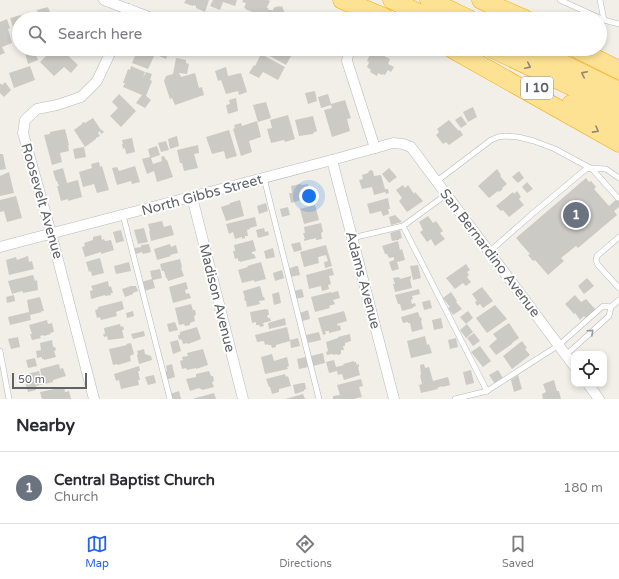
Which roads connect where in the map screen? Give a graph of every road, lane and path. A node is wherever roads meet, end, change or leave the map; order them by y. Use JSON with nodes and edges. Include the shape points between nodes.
{"nodes":[{"id":1,"x":104,"y":0,"type":"edge"},
{"id":2,"x":342,"y":0,"type":"edge"},
{"id":3,"x":350,"y":0,"type":"edge"},
{"id":4,"x":392,"y":0,"type":"edge"},
{"id":5,"x":429,"y":0,"type":"edge"},
{"id":6,"x":480,"y":0,"type":"edge"},
{"id":7,"x":560,"y":0,"type":"edge"},
{"id":8,"x":600,"y":0,"type":"edge"},
{"id":9,"x":129,"y":9,"type":"junction"},
{"id":10,"x":128,"y":12,"type":"edge"},
{"id":11,"x":136,"y":12,"type":"edge"},
{"id":12,"x":371,"y":12,"type":"edge"},
{"id":13,"x":374,"y":12,"type":"edge"},
{"id":14,"x":417,"y":12,"type":"edge"},
{"id":15,"x":454,"y":12,"type":"edge"},
{"id":16,"x":503,"y":12,"type":"edge"},
{"id":17,"x":508,"y":12,"type":"edge"},
{"id":18,"x":586,"y":12,"type":"edge"},
{"id":19,"x":602,"y":12,"type":"edge"},
{"id":20,"x":607,"y":21,"type":"edge"},
{"id":21,"x":619,"y":24,"type":"edge"},
{"id":22,"x":607,"y":55,"type":"edge"},
{"id":23,"x":109,"y":56,"type":"edge"},
{"id":24,"x":348,"y":56,"type":"edge"},
{"id":25,"x":465,"y":56,"type":"edge"},
{"id":26,"x":468,"y":56,"type":"edge"},
{"id":27,"x":508,"y":56,"type":"edge"},
{"id":28,"x":547,"y":56,"type":"edge"},
{"id":29,"x":591,"y":56,"type":"edge"},
{"id":30,"x":619,"y":60,"type":"edge"},
{"id":31,"x":619,"y":70,"type":"edge"},
{"id":32,"x":619,"y":91,"type":"edge"},
{"id":33,"x":619,"y":109,"type":"edge"},
{"id":34,"x":619,"y":126,"type":"edge"},
{"id":35,"x":619,"y":143,"type":"edge"},
{"id":36,"x":403,"y":144,"type":"joint"},
{"id":37,"x":375,"y":148,"type":"junction"},
{"id":38,"x":332,"y":160,"type":"junction"},
{"id":39,"x":590,"y":168,"type":"junction"},
{"id":40,"x":264,"y":178,"type":"junction"},
{"id":41,"x":619,"y":178,"type":"edge"},
{"id":42,"x":437,"y":181,"type":"junction"},
{"id":43,"x":447,"y":194,"type":"junction"},
{"id":44,"x":192,"y":197,"type":"junction"},
{"id":45,"x":618,"y":198,"type":"dead end"},
{"id":46,"x":123,"y":215,"type":"junction"},
{"id":47,"x":403,"y":226,"type":"junction"},
{"id":48,"x":51,"y":233,"type":"junction"},
{"id":49,"x":619,"y":237,"type":"edge"},
{"id":50,"x":352,"y":238,"type":"junction"},
{"id":51,"x":0,"y":247,"type":"edge"},
{"id":52,"x":489,"y":252,"type":"junction"},
{"id":53,"x":619,"y":288,"type":"edge"},
{"id":54,"x":619,"y":300,"type":"edge"},
{"id":55,"x":611,"y":307,"type":"junction"},
{"id":56,"x":559,"y":345,"type":"junction"},
{"id":57,"x":0,"y":351,"type":"edge"},
{"id":58,"x":566,"y":355,"type":"junction"},
{"id":59,"x":571,"y":362,"type":"edge"},
{"id":60,"x":590,"y":387,"type":"edge"},
{"id":61,"x":487,"y":391,"type":"junction"},
{"id":62,"x":9,"y":399,"type":"edge"},
{"id":63,"x":94,"y":399,"type":"edge"},
{"id":64,"x":170,"y":399,"type":"edge"},
{"id":65,"x":243,"y":399,"type":"edge"},
{"id":66,"x":319,"y":399,"type":"edge"},
{"id":67,"x":394,"y":399,"type":"edge"},
{"id":68,"x":455,"y":399,"type":"edge"},
{"id":69,"x":599,"y":399,"type":"edge"}],
"edges":[{"from":1,"to":9,"type":"street"},
{"from":2,"to":12,"type":"highway"},
{"from":3,"to":13,"type":"highway"},
{"from":4,"to":14,"type":"highway"},
{"from":5,"to":15,"type":"highway"},
{"from":6,"to":16,"type":"highway"},
{"from":6,"to":17,"type":"highway"},
{"from":7,"to":18,"type":"lane"},
{"from":8,"to":19,"type":"lane"},
{"from":9,"to":10,"type":"street"},
{"from":9,"to":11,"type":"street"},
{"from":20,"to":21,"type":"lane"},
{"from":22,"to":30,"type":"highway"},
{"from":23,"to":48,"type":"street","name":"Roosevelt Avenue","via":[[97,81],[81,98],[37,109],[25,120],[23,133]]},
{"from":24,"to":37,"type":"street","via":[[347,61]]},
{"from":25,"to":35,"type":"highway","one_way":true},
{"from":26,"to":34,"type":"highway","number":"I 10"},
{"from":27,"to":33,"type":"highway","one_way":true},
{"from":32,"to":28,"type":"highway","one_way":true},
{"from":29,"to":31,"type":"highway"},
{"from":36,"to":37,"type":"street","name":"North Gibbs Street","via":[[393,143]]},
{"from":36,"to":42,"type":"street","name":"San Bernardino Avenue","via":[[412,147]]},
{"from":37,"to":38,"type":"street","name":"North Gibbs Street"},
{"from":38,"to":40,"type":"street","name":"North Gibbs Street"},
{"from":38,"to":50,"type":"street","name":"Adams Avenue"},
{"from":39,"to":41,"type":"lane","via":[[606,169]]},
{"from":39,"to":42,"type":"lane","via":[[534,141],[518,136],[505,136],[491,140]]},
{"from":39,"to":45,"type":"lane"},
{"from":39,"to":52,"type":"lane","via":[[580,173]]},
{"from":40,"to":44,"type":"street","name":"North Gibbs Street"},
{"from":40,"to":66,"type":"lane"},
{"from":42,"to":43,"type":"street","name":"San Bernardino Avenue"},
{"from":43,"to":47,"type":"lane"},
{"from":43,"to":52,"type":"street","name":"San Bernardino Avenue"},
{"from":44,"to":46,"type":"street","name":"North Gibbs Street"},
{"from":44,"to":65,"type":"street","name":"Madison Avenue"},
{"from":46,"to":48,"type":"street","name":"North Gibbs Street"},
{"from":46,"to":64,"type":"lane"},
{"from":47,"to":50,"type":"lane"},
{"from":47,"to":61,"type":"lane"},
{"from":48,"to":51,"type":"street","name":"North Gibbs Street"},
{"from":48,"to":63,"type":"street","name":"Roosevelt Avenue"},
{"from":49,"to":53,"type":"lane","via":[[597,256],[596,260]]},
{"from":50,"to":67,"type":"street","name":"Adams Avenue"},
{"from":52,"to":56,"type":"street","name":"San Bernardino Avenue"},
{"from":54,"to":55,"type":"lane"},
{"from":55,"to":56,"type":"lane","via":[[603,306]]},
{"from":58,"to":55,"type":"lane","one_way":true,"via":[[609,316]]},
{"from":56,"to":58,"type":"street","name":"San Bernardino Avenue"},
{"from":56,"to":61,"type":"lane"},
{"from":57,"to":62,"type":"lane"},
{"from":58,"to":59,"type":"street","name":"San Bernardino Avenue"},
{"from":60,"to":69,"type":"street"},
{"from":61,"to":68,"type":"lane"}]}
